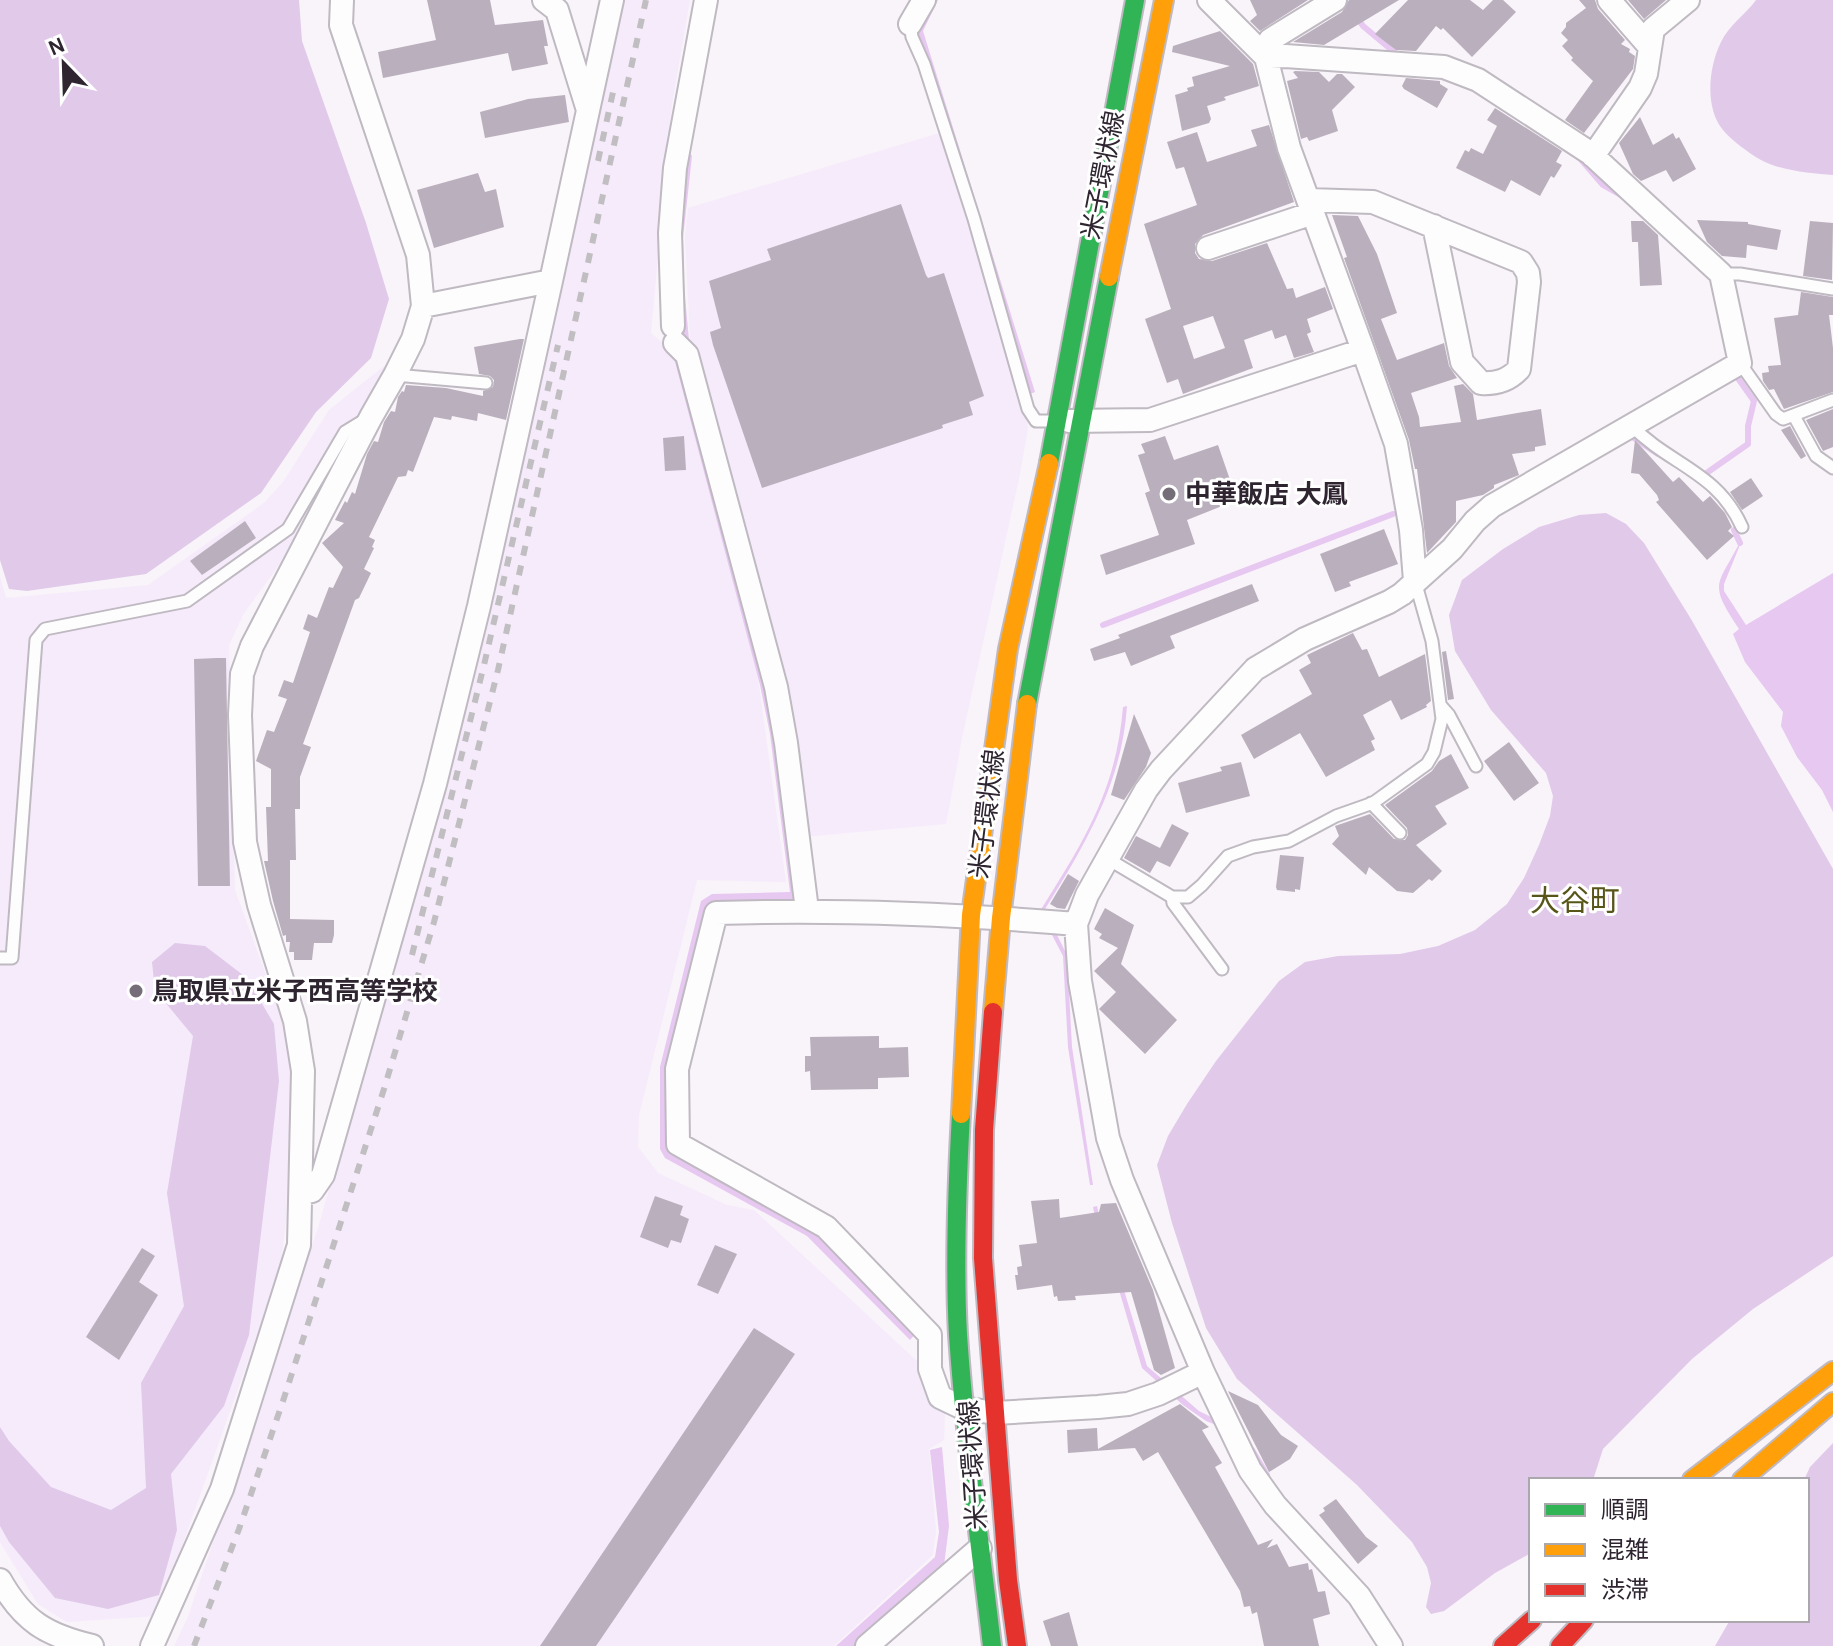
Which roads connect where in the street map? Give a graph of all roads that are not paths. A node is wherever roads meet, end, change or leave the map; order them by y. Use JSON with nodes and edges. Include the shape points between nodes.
{"nodes":[{"id":1,"x":342,"y":0,"type":"edge"},
{"id":2,"x":544,"y":0,"type":"edge"},
{"id":3,"x":612,"y":0,"type":"edge"},
{"id":4,"x":706,"y":0,"type":"edge"},
{"id":5,"x":924,"y":0,"type":"edge"},
{"id":6,"x":1135,"y":0,"type":"edge"},
{"id":7,"x":1164,"y":0,"type":"edge"},
{"id":8,"x":1209,"y":0,"type":"edge"},
{"id":9,"x":1225,"y":0,"type":"edge"},
{"id":10,"x":1335,"y":0,"type":"edge"},
{"id":11,"x":1609,"y":0,"type":"edge"},
{"id":12,"x":1688,"y":0,"type":"edge"},
{"id":13,"x":1232,"y":22,"type":"junction"},
{"id":14,"x":910,"y":24,"type":"joint"},
{"id":15,"x":1649,"y":46,"type":"junction"},
{"id":16,"x":1266,"y":57,"type":"junction"},
{"id":17,"x":587,"y":107,"type":"junction"},
{"id":18,"x":1593,"y":156,"type":"junction"},
{"id":19,"x":1310,"y":207,"type":"junction"},
{"id":20,"x":1434,"y":226,"type":"junction"},
{"id":21,"x":1208,"y":248,"type":"dead end"},
{"id":22,"x":1721,"y":274,"type":"junction"},
{"id":23,"x":551,"y":281,"type":"junction"},
{"id":24,"x":1833,"y":289,"type":"edge"},
{"id":25,"x":423,"y":306,"type":"junction"},
{"id":26,"x":1363,"y":350,"type":"junction"},
{"id":27,"x":1740,"y":363,"type":"junction"},
{"id":28,"x":395,"y":375,"type":"junction"},
{"id":29,"x":486,"y":383,"type":"dead end"},
{"id":30,"x":1833,"y":400,"type":"edge"},
{"id":31,"x":1794,"y":416,"type":"junction"},
{"id":32,"x":371,"y":417,"type":"junction"},
{"id":33,"x":1057,"y":421,"type":"junction"},
{"id":34,"x":1082,"y":422,"type":"junction"},
{"id":35,"x":1631,"y":425,"type":"junction"},
{"id":36,"x":1833,"y":468,"type":"edge"},
{"id":37,"x":1742,"y":527,"type":"dead end"},
{"id":38,"x":1415,"y":581,"type":"junction"},
{"id":39,"x":1441,"y":706,"type":"junction"},
{"id":40,"x":1476,"y":766,"type":"dead end"},
{"id":41,"x":1371,"y":803,"type":"junction"},
{"id":42,"x":1400,"y":833,"type":"dead end"},
{"id":43,"x":1108,"y":859,"type":"junction"},
{"id":44,"x":1172,"y":897,"type":"junction"},
{"id":45,"x":807,"y":910,"type":"junction"},
{"id":46,"x":971,"y":915,"type":"junction"},
{"id":47,"x":1001,"y":918,"type":"junction"},
{"id":48,"x":1076,"y":924,"type":"junction"},
{"id":49,"x":0,"y":958,"type":"edge"},
{"id":50,"x":1222,"y":969,"type":"dead end"},
{"id":51,"x":301,"y":1194,"type":"junction"},
{"id":52,"x":1833,"y":1371,"type":"edge"},
{"id":53,"x":1203,"y":1372,"type":"junction"},
{"id":54,"x":1833,"y":1387,"type":"edge"},
{"id":55,"x":1833,"y":1400,"type":"edge"},
{"id":56,"x":963,"y":1408,"type":"junction"},
{"id":57,"x":995,"y":1413,"type":"junction"},
{"id":58,"x":1695,"y":1478,"type":"edge"},
{"id":59,"x":1719,"y":1478,"type":"edge"},
{"id":60,"x":1737,"y":1478,"type":"edge"},
{"id":61,"x":1744,"y":1478,"type":"edge"},
{"id":62,"x":980,"y":1548,"type":"junction"},
{"id":63,"x":0,"y":1580,"type":"edge"},
{"id":64,"x":1530,"y":1622,"type":"edge"},
{"id":65,"x":1564,"y":1622,"type":"edge"},
{"id":66,"x":1592,"y":1624,"type":"edge"},
{"id":67,"x":61,"y":1643,"type":"edge"},
{"id":68,"x":92,"y":1646,"type":"edge"},
{"id":69,"x":152,"y":1646,"type":"edge"},
{"id":70,"x":867,"y":1646,"type":"edge"},
{"id":71,"x":992,"y":1646,"type":"edge"},
{"id":72,"x":1017,"y":1646,"type":"edge"},
{"id":73,"x":1391,"y":1646,"type":"edge"},
{"id":74,"x":1503,"y":1646,"type":"edge"},
{"id":75,"x":1543,"y":1646,"type":"edge"},
{"id":76,"x":1560,"y":1646,"type":"edge"},
{"id":77,"x":1585,"y":1646,"type":"edge"}],
"edges":[{"from":1,"to":25,"type":"street","via":[[341,25],[418,255]]},
{"from":2,"to":17,"type":"street","via":[[557,10]]},
{"from":3,"to":17,"type":"street"},
{"from":4,"to":45,"type":"street","via":[[675,168],[670,233],[678,341],[776,687]]},
{"from":5,"to":14,"type":"street"},
{"from":6,"to":33,"type":"main road","name":"米子環状線"},
{"from":7,"to":34,"type":"main road","name":"米子環状線"},
{"from":8,"to":13,"type":"street"},
{"from":9,"to":13,"type":"street"},
{"from":10,"to":16,"type":"street","via":[[1270,40]]},
{"from":11,"to":15,"type":"street"},
{"from":12,"to":15,"type":"street","via":[[1653,29]]},
{"from":13,"to":16,"type":"street"},
{"from":14,"to":33,"type":"lane","via":[[974,219],[1028,409],[1036,421]]},
{"from":15,"to":18,"type":"street","via":[[1640,88]]},
{"from":16,"to":18,"type":"street","via":[[1444,67],[1478,80]]},
{"from":16,"to":19,"type":"street"},
{"from":17,"to":23,"type":"street"},
{"from":18,"to":22,"type":"street"},
{"from":19,"to":20,"type":"street","via":[[1373,202]]},
{"from":19,"to":21,"type":"street"},
{"from":19,"to":26,"type":"street"},
{"from":20,"to":20,"type":"street","via":[[1525,266],[1529,282],[1519,369],[1507,379],[1481,383],[1462,362]]},
{"from":22,"to":24,"type":"lane"},
{"from":22,"to":27,"type":"street"},
{"from":23,"to":25,"type":"street"},
{"from":23,"to":51,"type":"street","via":[[435,784],[323,1175],[312,1191]]},
{"from":25,"to":28,"type":"street"},
{"from":26,"to":34,"type":"street","via":[[1150,420]]},
{"from":26,"to":38,"type":"street","via":[[1396,444]]},
{"from":27,"to":31,"type":"lane","via":[[1776,414],[1783,419]]},
{"from":27,"to":35,"type":"street"},
{"from":28,"to":29,"type":"lane"},
{"from":28,"to":32,"type":"street"},
{"from":30,"to":31,"type":"lane"},
{"from":31,"to":36,"type":"lane","via":[[1816,456]]},
{"from":32,"to":49,"type":"lane","via":[[345,432],[288,529],[187,601],[45,629],[36,640],[12,958]]},
{"from":32,"to":51,"type":"street","via":[[242,674],[245,842],[295,1021],[303,1071]]},
{"from":33,"to":34,"type":"street"},
{"from":33,"to":46,"type":"main road","name":"米子環状線","via":[[1008,649]]},
{"from":34,"to":47,"type":"main road","name":"米子環状線","via":[[1029,686]]},
{"from":35,"to":37,"type":"lane","via":[[1705,477]]},
{"from":35,"to":38,"type":"street","via":[[1492,506]]},
{"from":38,"to":39,"type":"lane","via":[[1432,641]]},
{"from":38,"to":43,"type":"street","via":[[1389,602],[1305,639],[1255,669],[1161,770]]},
{"from":39,"to":40,"type":"lane"},
{"from":39,"to":41,"type":"lane","via":[[1442,719],[1427,764]]},
{"from":41,"to":42,"type":"lane"},
{"from":41,"to":44,"type":"lane","via":[[1289,841],[1228,856],[1188,897]]},
{"from":43,"to":44,"type":"lane"},
{"from":43,"to":48,"type":"street"},
{"from":44,"to":50,"type":"lane"},
{"from":45,"to":46,"type":"street"},
{"from":45,"to":56,"type":"street","via":[[716,913],[677,1069],[678,1144],[826,1227],[930,1335],[930,1369],[940,1397]]},
{"from":46,"to":47,"type":"street"},
{"from":46,"to":56,"type":"main road","name":"米子環状線","via":[[957,1189]]},
{"from":47,"to":48,"type":"street"},
{"from":47,"to":57,"type":"main road","name":"米子環状線","via":[[984,1159],[983,1258]]},
{"from":48,"to":53,"type":"street","via":[[1080,981],[1108,1138]]},
{"from":51,"to":69,"type":"street","via":[[299,1245],[222,1489]]},
{"from":52,"to":58,"type":"main road"},
{"from":53,"to":57,"type":"street","via":[[1113,1406]]},
{"from":53,"to":73,"type":"street","via":[[1250,1470],[1359,1596]]},
{"from":54,"to":59,"type":"main road"},
{"from":55,"to":60,"type":"main road"},
{"from":55,"to":61,"type":"main road"},
{"from":56,"to":57,"type":"street"},
{"from":56,"to":62,"type":"main road","name":"米子環状線"},
{"from":57,"to":72,"type":"main road","name":"米子環状線"},
{"from":62,"to":70,"type":"street"},
{"from":62,"to":71,"type":"main road","name":"米子環状線"},
{"from":63,"to":67,"type":"street","via":[[28,1618]]},
{"from":64,"to":74,"type":"main road"},
{"from":65,"to":75,"type":"main road"},
{"from":66,"to":76,"type":"main road"},
{"from":66,"to":77,"type":"main road"},
{"from":67,"to":68,"type":"street"}]}
